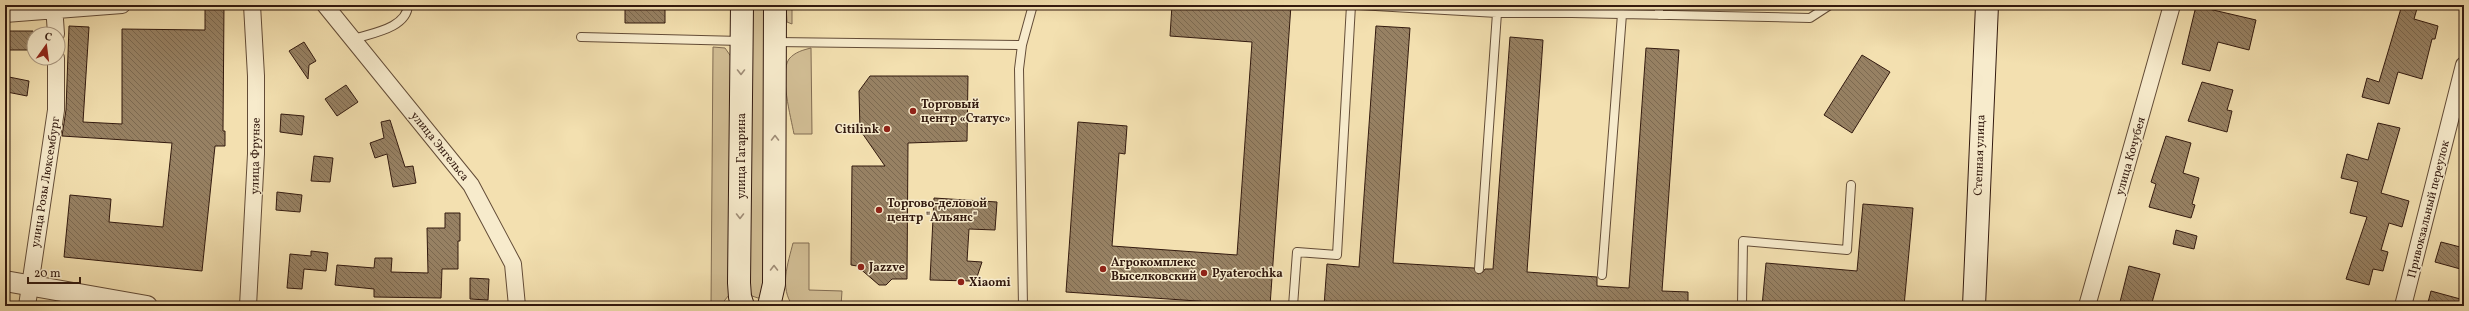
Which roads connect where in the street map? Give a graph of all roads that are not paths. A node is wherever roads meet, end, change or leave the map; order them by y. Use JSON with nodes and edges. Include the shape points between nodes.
{"nodes":[{"id":1,"x":122,"y":5,"type":"edge"},
{"id":2,"x":252,"y":5,"type":"edge"},
{"id":3,"x":325,"y":5,"type":"edge"},
{"id":4,"x":408,"y":5,"type":"edge"},
{"id":5,"x":742,"y":5,"type":"edge"},
{"id":6,"x":775,"y":5,"type":"edge"},
{"id":7,"x":1033,"y":5,"type":"edge"},
{"id":8,"x":1351,"y":5,"type":"edge"},
{"id":9,"x":1358,"y":5,"type":"edge"},
{"id":10,"x":1565,"y":5,"type":"edge"},
{"id":11,"x":1659,"y":5,"type":"edge"},
{"id":12,"x":1987,"y":5,"type":"edge"},
{"id":13,"x":2172,"y":5,"type":"edge"},
{"id":14,"x":1827,"y":6,"type":"edge"},
{"id":15,"x":55,"y":7,"type":"edge"},
{"id":16,"x":1497,"y":13,"type":"junction"},
{"id":17,"x":1572,"y":13,"type":"junction"},
{"id":18,"x":5,"y":14,"type":"edge"},
{"id":19,"x":1622,"y":14,"type":"junction"},
{"id":20,"x":1659,"y":15,"type":"junction"},
{"id":21,"x":56,"y":26,"type":"edge"},
{"id":22,"x":581,"y":37,"type":"dead end"},
{"id":23,"x":354,"y":39,"type":"junction"},
{"id":24,"x":742,"y":41,"type":"junction"},
{"id":25,"x":775,"y":42,"type":"junction"},
{"id":26,"x":1022,"y":45,"type":"junction"},
{"id":27,"x":2464,"y":65,"type":"edge"},
{"id":28,"x":56,"y":66,"type":"edge"},
{"id":29,"x":1851,"y":185,"type":"dead end"},
{"id":30,"x":1479,"y":269,"type":"dead end"},
{"id":31,"x":1602,"y":275,"type":"dead end"},
{"id":32,"x":5,"y":281,"type":"edge"},
{"id":33,"x":29,"y":285,"type":"junction"},
{"id":34,"x":27,"y":306,"type":"edge"},
{"id":35,"x":147,"y":306,"type":"edge"},
{"id":36,"x":248,"y":306,"type":"edge"},
{"id":37,"x":517,"y":306,"type":"edge"},
{"id":38,"x":743,"y":306,"type":"edge"},
{"id":39,"x":769,"y":306,"type":"edge"},
{"id":40,"x":1023,"y":306,"type":"edge"},
{"id":41,"x":1293,"y":306,"type":"edge"},
{"id":42,"x":1742,"y":306,"type":"edge"},
{"id":43,"x":1974,"y":306,"type":"edge"},
{"id":44,"x":2087,"y":306,"type":"edge"},
{"id":45,"x":2404,"y":306,"type":"edge"}],
"edges":[{"from":1,"to":15,"type":"street"},
{"from":2,"to":36,"type":"street","name":"улица Фрунзе","via":[[256,76],[256,154]]},
{"from":3,"to":23,"type":"street","name":"улица Энгельса"},
{"from":4,"to":23,"type":"lane","via":[[400,22]]},
{"from":5,"to":24,"type":"main road","name":"улица Гагарина"},
{"from":6,"to":25,"type":"main road"},
{"from":7,"to":26,"type":"lane"},
{"from":8,"to":41,"type":"lane","via":[[1337,254],[1298,252]]},
{"from":9,"to":16,"type":"lane"},
{"from":10,"to":17,"type":"lane"},
{"from":11,"to":20,"type":"lane"},
{"from":12,"to":43,"type":"main road","name":"Степная улица"},
{"from":13,"to":44,"type":"street","name":"улица Кочубея"},
{"from":14,"to":20,"type":"lane","via":[[1810,18]]},
{"from":15,"to":18,"type":"street"},
{"from":15,"to":21,"type":"street"},
{"from":16,"to":17,"type":"lane"},
{"from":16,"to":30,"type":"lane"},
{"from":17,"to":19,"type":"lane"},
{"from":19,"to":20,"type":"lane"},
{"from":19,"to":31,"type":"lane"},
{"from":22,"to":24,"type":"lane"},
{"from":23,"to":37,"type":"street","name":"улица Энгельса","via":[[471,185],[513,264]]},
{"from":24,"to":38,"type":"main road","name":"улица Гагарина","one_way":true,"via":[[739,283]]},
{"from":25,"to":26,"type":"lane"},
{"from":39,"to":25,"type":"main road","one_way":true,"via":[[774,284]]},
{"from":26,"to":40,"type":"lane","via":[[1019,69]]},
{"from":27,"to":45,"type":"street","name":"Привокзальный переулок"},
{"from":28,"to":33,"type":"street","name":"улица Розы Люксембург","via":[[56,110]]},
{"from":29,"to":42,"type":"lane","via":[[1847,250],[1743,241]]},
{"from":32,"to":33,"type":"street"},
{"from":33,"to":34,"type":"street","name":"улица Розы Люксембург"},
{"from":33,"to":35,"type":"street"}]}
